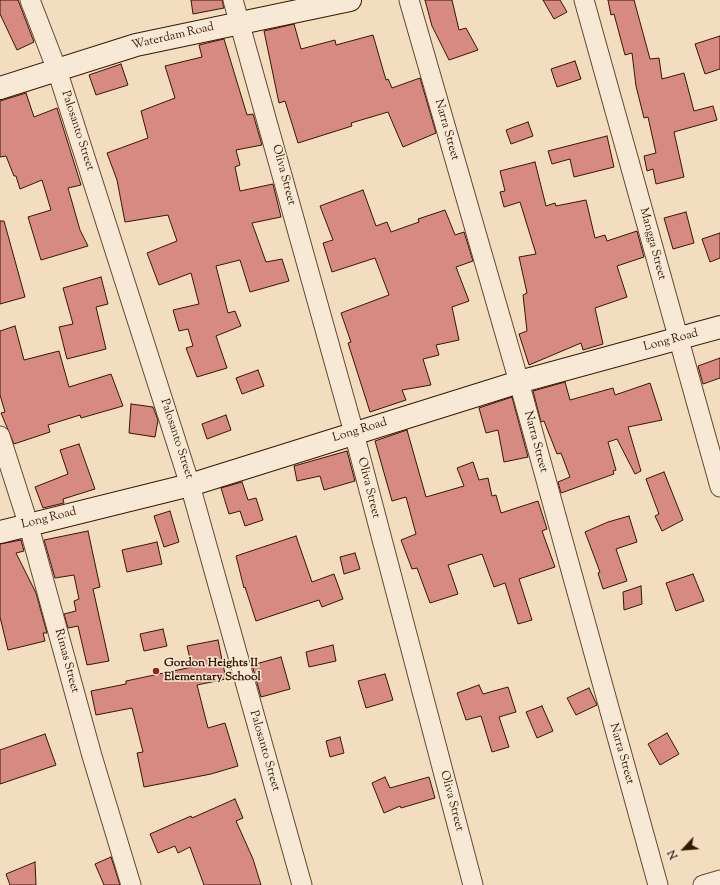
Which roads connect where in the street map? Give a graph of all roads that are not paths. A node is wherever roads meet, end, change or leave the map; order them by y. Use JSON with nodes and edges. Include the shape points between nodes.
{"nodes":[{"id":1,"x":30,"y":0,"type":"edge"},
{"id":2,"x":233,"y":0,"type":"edge"},
{"id":3,"x":350,"y":0,"type":"edge"},
{"id":4,"x":409,"y":0,"type":"edge"},
{"id":5,"x":584,"y":0,"type":"edge"},
{"id":6,"x":239,"y":22,"type":"junction"},
{"id":7,"x":57,"y":70,"type":"junction"},
{"id":8,"x":0,"y":88,"type":"edge"},
{"id":9,"x":720,"y":327,"type":"edge"},
{"id":10,"x":678,"y":339,"type":"junction"},
{"id":11,"x":519,"y":382,"type":"junction"},
{"id":12,"x":354,"y":433,"type":"junction"},
{"id":13,"x":0,"y":436,"type":"edge"},
{"id":14,"x":190,"y":485,"type":"junction"},
{"id":15,"x":720,"y":487,"type":"edge"},
{"id":16,"x":28,"y":523,"type":"junction"},
{"id":17,"x":0,"y":532,"type":"edge"},
{"id":18,"x":720,"y":880,"type":"edge"},
{"id":19,"x":131,"y":885,"type":"edge"},
{"id":20,"x":302,"y":885,"type":"edge"},
{"id":21,"x":473,"y":885,"type":"edge"},
{"id":22,"x":658,"y":885,"type":"edge"},
{"id":23,"x":703,"y":885,"type":"edge"}],
"edges":[{"from":1,"to":7,"type":"street","name":"Palosanto Street"},
{"from":2,"to":6,"type":"street","name":"Oliva Street"},
{"from":3,"to":6,"type":"street","name":"Waterdam Road"},
{"from":4,"to":11,"type":"street","name":"Narra Street"},
{"from":5,"to":10,"type":"street","name":"Mangga Street"},
{"from":6,"to":7,"type":"street","name":"Waterdam Road","via":[[136,45]]},
{"from":6,"to":12,"type":"street","name":"Oliva Street"},
{"from":7,"to":8,"type":"street","name":"Waterdam Road"},
{"from":7,"to":14,"type":"street","name":"Palosanto Street"},
{"from":9,"to":10,"type":"street","name":"Long Road"},
{"from":10,"to":11,"type":"street","name":"Long Road"},
{"from":10,"to":15,"type":"street","name":"Mangga Street"},
{"from":11,"to":12,"type":"street","name":"Long Road"},
{"from":11,"to":22,"type":"street","name":"Narra Street"},
{"from":12,"to":14,"type":"street","name":"Long Road"},
{"from":12,"to":21,"type":"street","name":"Oliva Street"},
{"from":13,"to":16,"type":"street","name":"Rimas Street"},
{"from":14,"to":16,"type":"street","name":"Long Road"},
{"from":14,"to":20,"type":"street","name":"Palosanto Street"},
{"from":16,"to":17,"type":"street","name":"Long Road"},
{"from":16,"to":19,"type":"street","name":"Rimas Street","via":[[92,756]]},
{"from":18,"to":23,"type":"street"}]}
